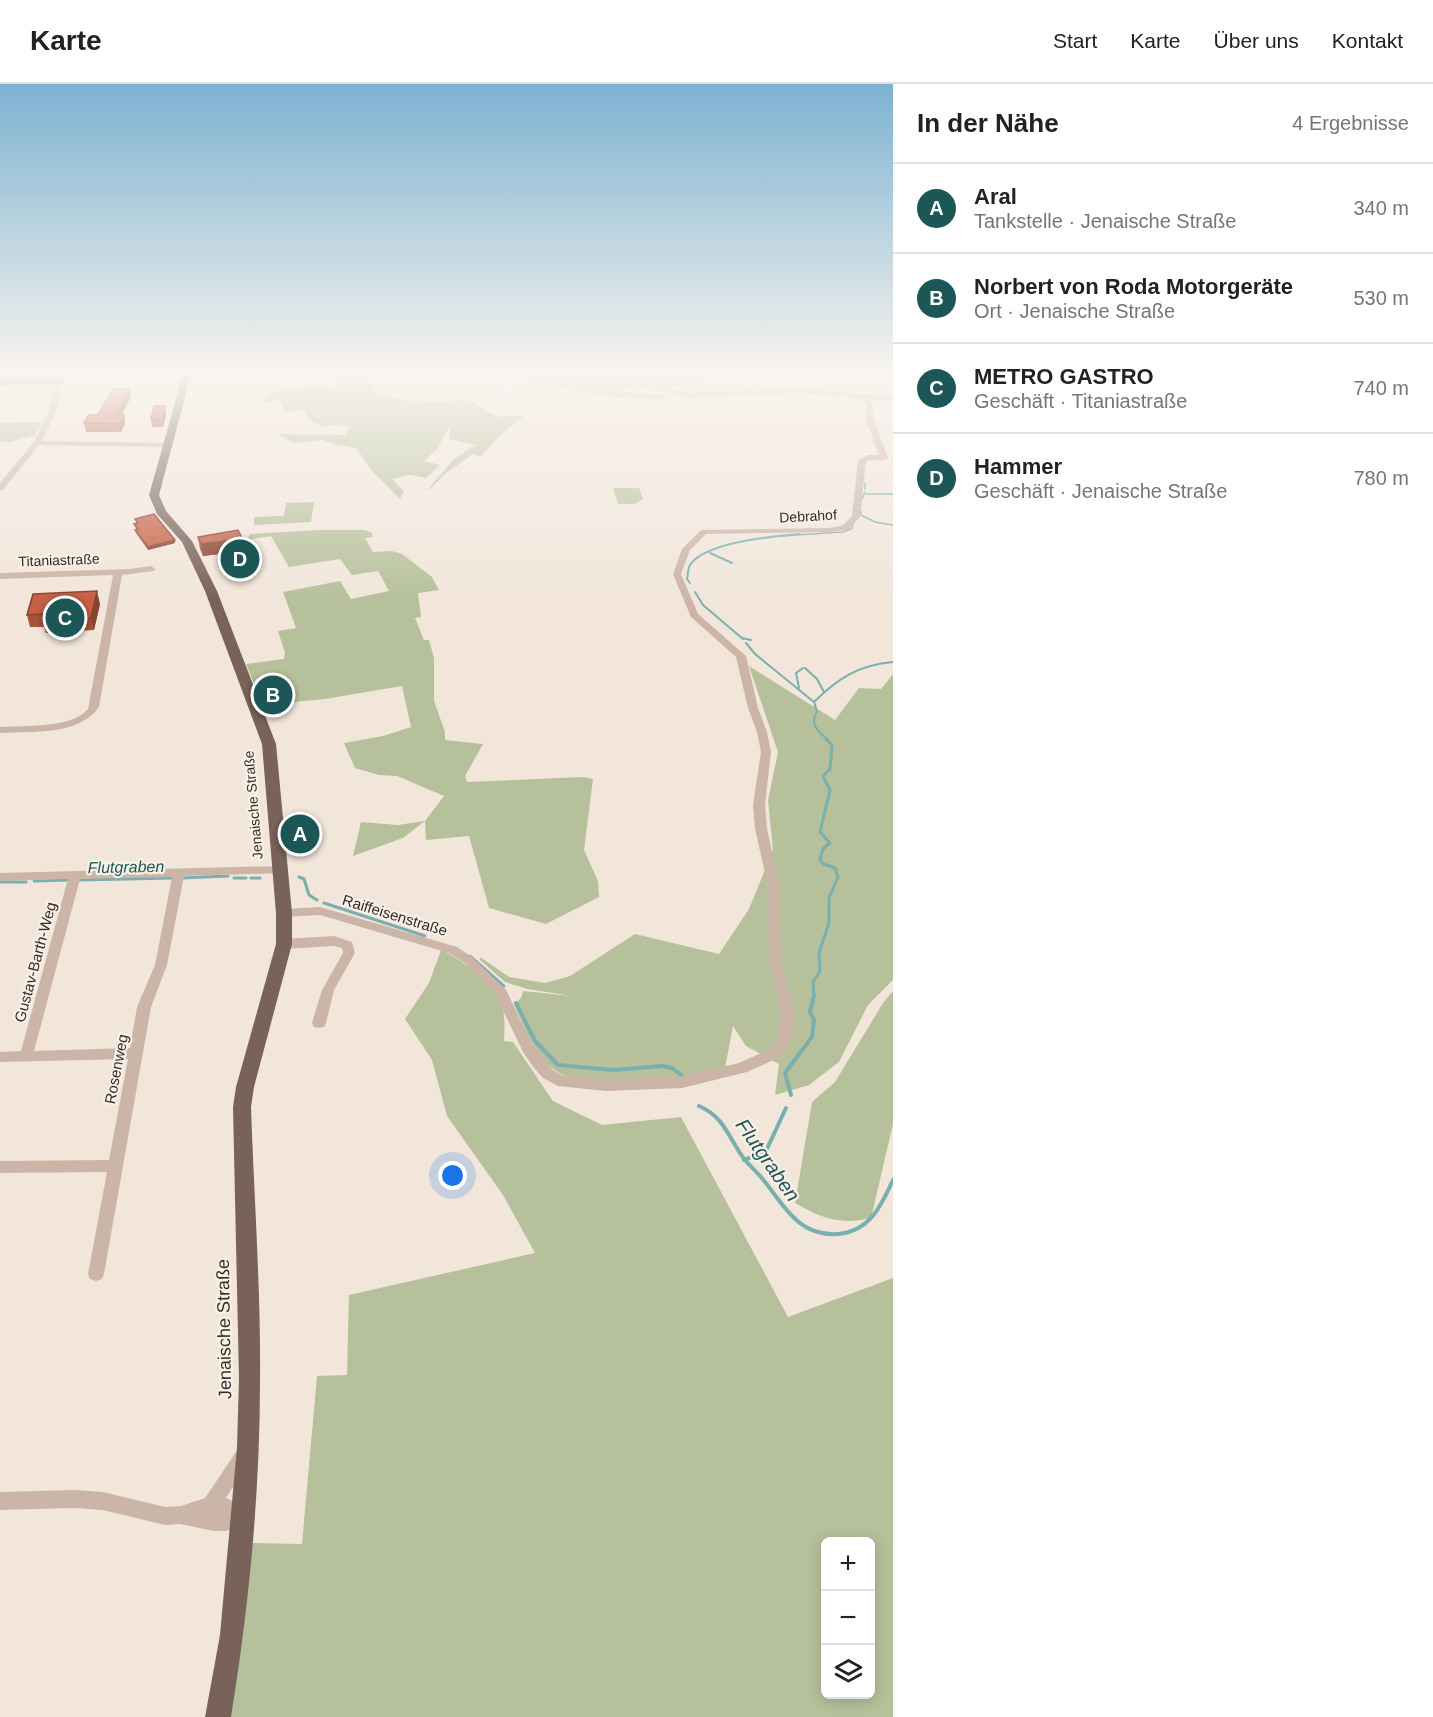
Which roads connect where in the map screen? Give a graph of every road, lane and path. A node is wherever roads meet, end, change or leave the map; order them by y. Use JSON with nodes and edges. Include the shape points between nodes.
{"nodes":[{"id":1,"x":34,"y":447,"type":"edge"},
{"id":2,"x":168,"y":447,"type":"edge"},
{"id":3,"x":880,"y":447,"type":"edge"},
{"id":4,"x":0,"y":488,"type":"edge"},
{"id":5,"x":704,"y":532,"type":"joint"},
{"id":6,"x":151,"y":569,"type":"dead end"},
{"id":7,"x":118,"y":572,"type":"junction"},
{"id":8,"x":0,"y":576,"type":"edge"},
{"id":9,"x":0,"y":730,"type":"edge"},
{"id":10,"x":280,"y":870,"type":"junction"},
{"id":11,"x":178,"y":873,"type":"junction"},
{"id":12,"x":75,"y":876,"type":"junction"},
{"id":13,"x":0,"y":878,"type":"edge"},
{"id":14,"x":284,"y":914,"type":"junction"},
{"id":15,"x":284,"y":944,"type":"junction"},
{"id":16,"x":319,"y":1023,"type":"dead end"},
{"id":17,"x":136,"y":1053,"type":"junction"},
{"id":18,"x":26,"y":1056,"type":"junction"},
{"id":19,"x":0,"y":1057,"type":"edge"},
{"id":20,"x":115,"y":1166,"type":"junction"},
{"id":21,"x":0,"y":1167,"type":"edge"},
{"id":22,"x":96,"y":1274,"type":"dead end"},
{"id":23,"x":248,"y":1447,"type":"junction"},
{"id":24,"x":0,"y":1501,"type":"edge"},
{"id":25,"x":211,"y":1505,"type":"junction"},
{"id":26,"x":180,"y":1515,"type":"junction"},
{"id":27,"x":243,"y":1515,"type":"junction"},
{"id":28,"x":218,"y":1717,"type":"edge"}],
"edges":[{"from":1,"to":4,"type":"street"},
{"from":2,"to":10,"type":"main road","name":"Jenaische Straße","via":[[154,495],[161,512],[187,541],[211,591],[265,731],[273,771]]},
{"from":3,"to":5,"type":"street","name":"Debrahof","via":[[884,458],[862,460],[856,517],[846,527],[830,531]]},
{"from":5,"to":14,"type":"street","name":"Raiffeisenstraße","via":[[686,549],[677,574],[694,615],[741,656],[766,752],[759,806],[774,886],[775,962],[788,1014],[783,1043],[773,1054],[742,1068],[682,1082],[606,1085],[558,1080],[539,1064],[501,993],[453,950],[320,911]]},
{"from":6,"to":7,"type":"street","name":"Titaniastraße"},
{"from":7,"to":8,"type":"street","name":"Titaniastraße"},
{"from":7,"to":9,"type":"street","name":"Titaniastraße","via":[[94,707],[77,722],[66,725]]},
{"from":10,"to":11,"type":"street"},
{"from":10,"to":14,"type":"main road","name":"Jenaische Straße"},
{"from":11,"to":12,"type":"street"},
{"from":11,"to":17,"type":"street","name":"Rosenweg","via":[[161,965],[144,1007]]},
{"from":12,"to":13,"type":"street"},
{"from":12,"to":18,"type":"street","name":"Gustav-Barth-Weg"},
{"from":14,"to":15,"type":"main road","name":"Jenaische Straße"},
{"from":15,"to":16,"type":"street","via":[[334,941],[348,945],[349,953],[328,990]]},
{"from":15,"to":23,"type":"main road","name":"Jenaische Straße","via":[[242,1107],[250,1379]]},
{"from":17,"to":18,"type":"street"},
{"from":17,"to":20,"type":"street","name":"Rosenweg"},
{"from":18,"to":19,"type":"street"},
{"from":20,"to":21,"type":"street"},
{"from":20,"to":22,"type":"street","name":"Rosenweg"},
{"from":23,"to":25,"type":"street"},
{"from":23,"to":27,"type":"main road","name":"Jenaische Straße"},
{"from":24,"to":26,"type":"street","via":[[103,1501],[165,1516]]},
{"from":25,"to":26,"type":"street"},
{"from":25,"to":27,"type":"street","via":[[222,1505]]},
{"from":26,"to":27,"type":"street","via":[[226,1522]]},
{"from":27,"to":28,"type":"main road","name":"Jenaische Straße","via":[[232,1635]]}]}
